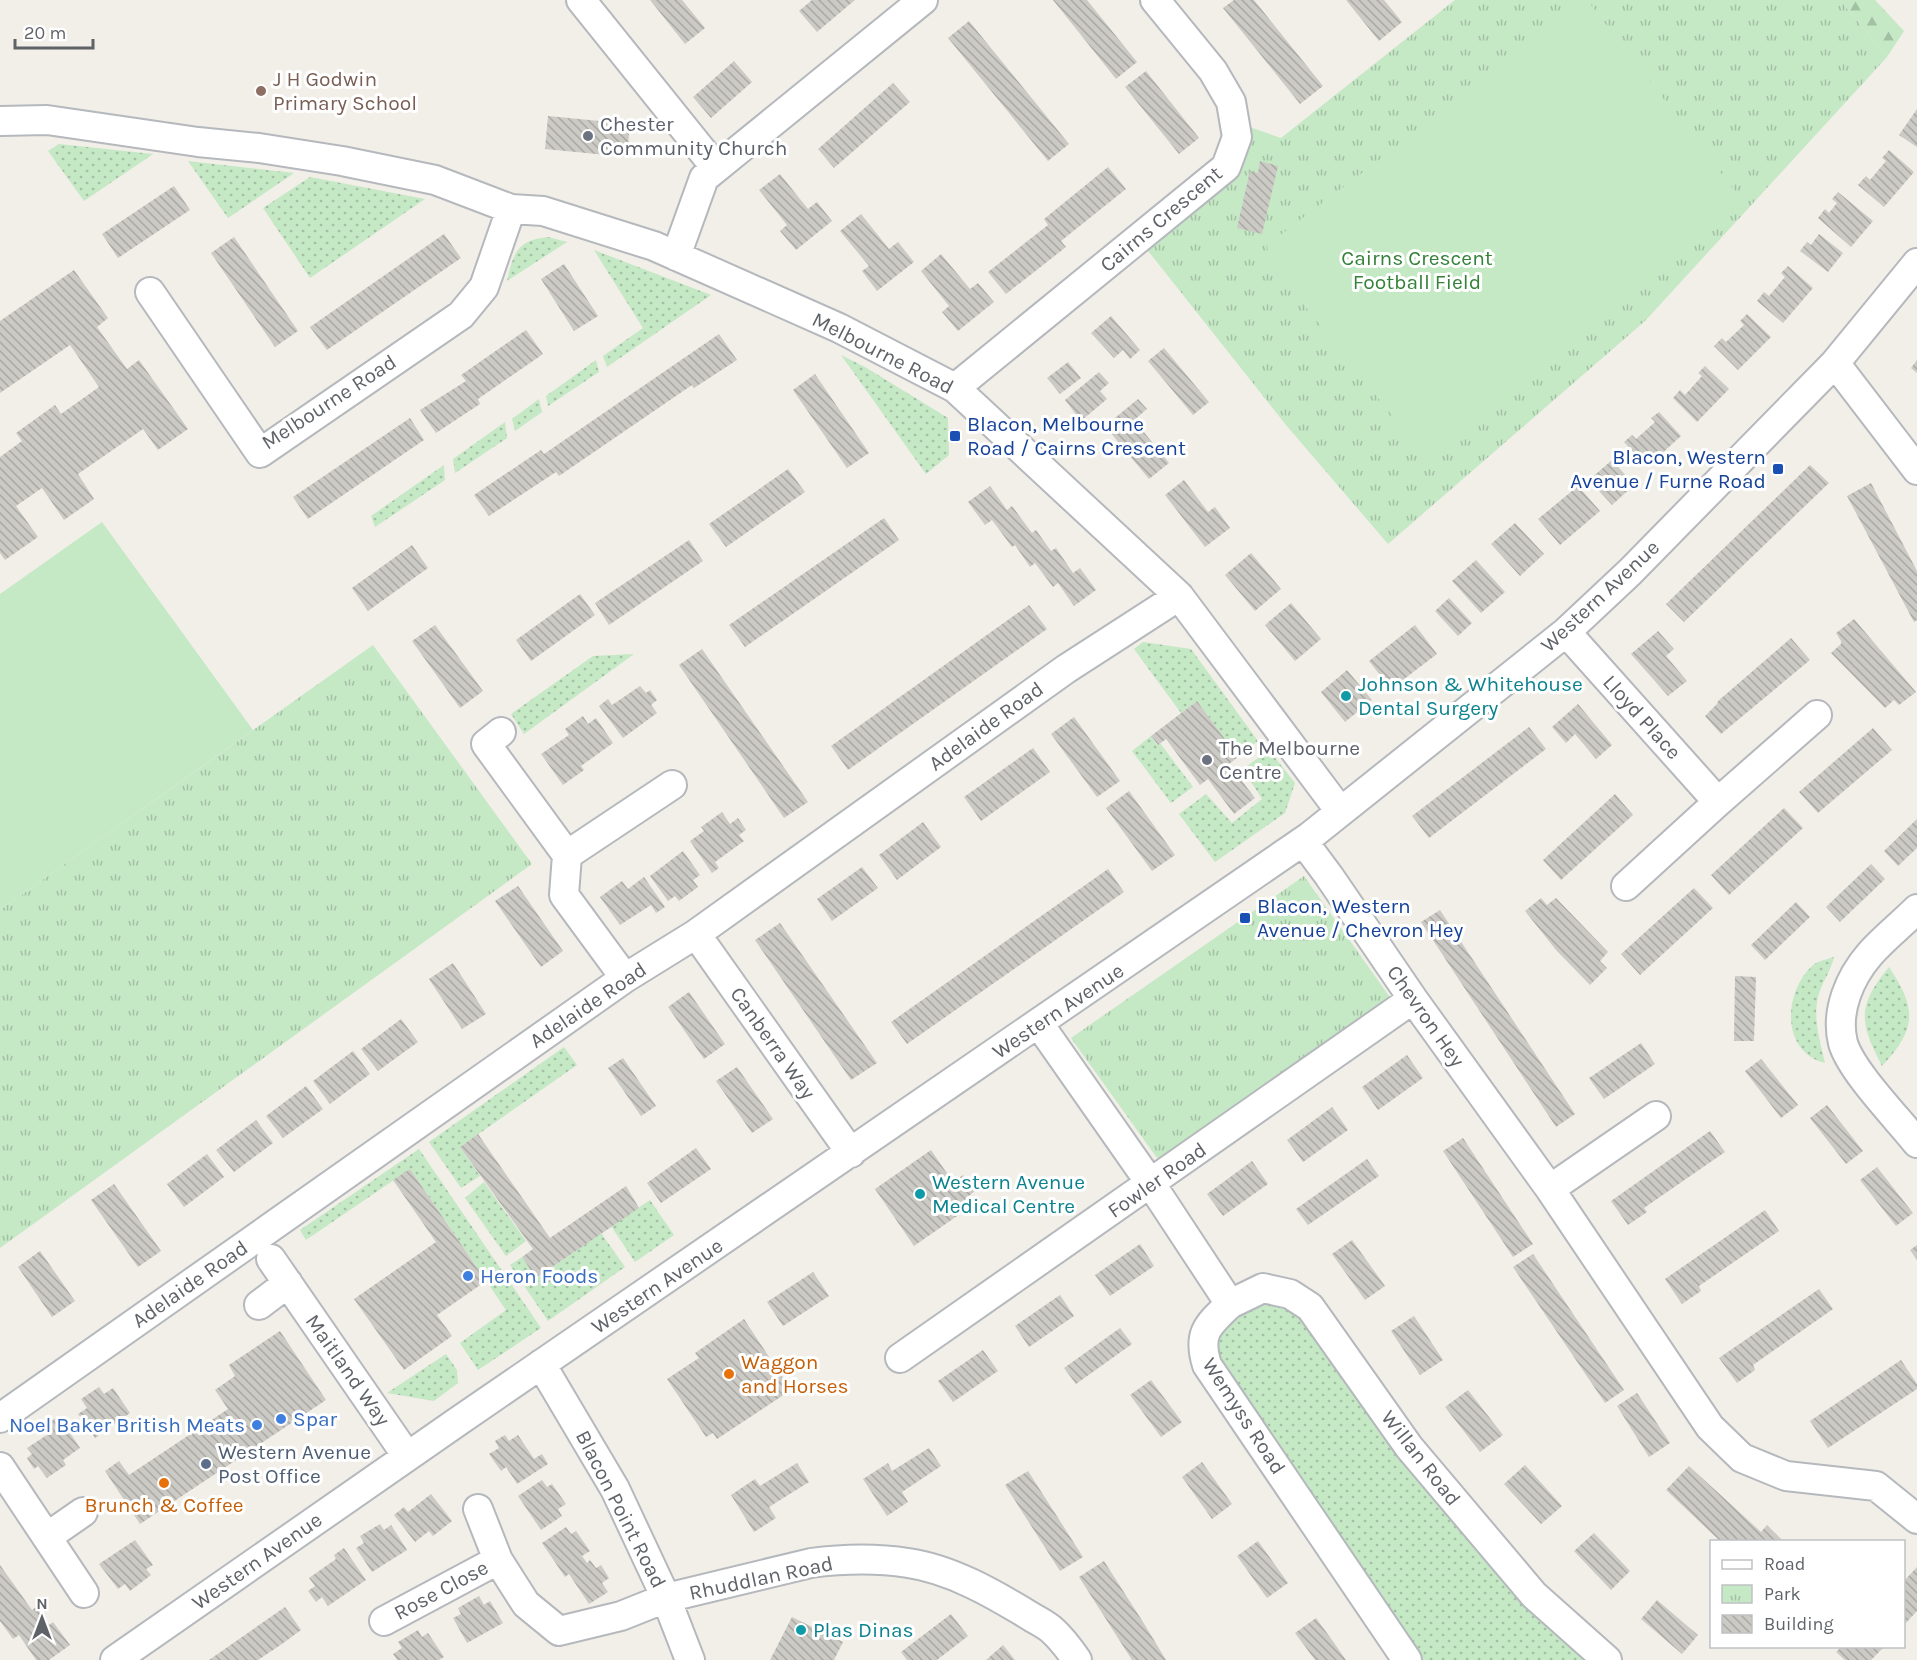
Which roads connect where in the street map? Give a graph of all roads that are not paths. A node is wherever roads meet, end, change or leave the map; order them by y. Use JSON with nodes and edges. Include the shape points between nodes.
{"nodes":[{"id":1,"x":581,"y":0,"type":"edge"},
{"id":2,"x":1164,"y":3,"type":"edge"},
{"id":3,"x":907,"y":5,"type":"edge"},
{"id":4,"x":0,"y":121,"type":"edge"},
{"id":5,"x":716,"y":168,"type":"junction"},
{"id":6,"x":511,"y":209,"type":"junction"},
{"id":7,"x":676,"y":256,"type":"junction"},
{"id":8,"x":1917,"y":263,"type":"edge"},
{"id":9,"x":150,"y":292,"type":"dead end"},
{"id":10,"x":1835,"y":363,"type":"junction"},
{"id":11,"x":955,"y":388,"type":"junction"},
{"id":12,"x":1917,"y":470,"type":"edge"},
{"id":13,"x":1179,"y":596,"type":"junction"},
{"id":14,"x":1566,"y":632,"type":"junction"},
{"id":15,"x":1816,"y":715,"type":"dead end"},
{"id":16,"x":501,"y":732,"type":"dead end"},
{"id":17,"x":672,"y":785,"type":"dead end"},
{"id":18,"x":1718,"y":802,"type":"junction"},
{"id":19,"x":1340,"y":811,"type":"junction"},
{"id":20,"x":1303,"y":842,"type":"junction"},
{"id":21,"x":567,"y":855,"type":"junction"},
{"id":22,"x":1626,"y":886,"type":"dead end"},
{"id":23,"x":1917,"y":909,"type":"edge"},
{"id":24,"x":696,"y":934,"type":"junction"},
{"id":25,"x":625,"y":978,"type":"junction"},
{"id":26,"x":1413,"y":999,"type":"junction"},
{"id":27,"x":1039,"y":1024,"type":"junction"},
{"id":28,"x":1656,"y":1116,"type":"dead end"},
{"id":29,"x":1917,"y":1143,"type":"edge"},
{"id":30,"x":851,"y":1153,"type":"junction"},
{"id":31,"x":1151,"y":1184,"type":"junction"},
{"id":32,"x":1550,"y":1190,"type":"junction"},
{"id":33,"x":271,"y":1259,"type":"dead end"},
{"id":34,"x":288,"y":1283,"type":"junction"},
{"id":35,"x":1230,"y":1304,"type":"junction"},
{"id":36,"x":259,"y":1305,"type":"dead end"},
{"id":37,"x":900,"y":1358,"type":"dead end"},
{"id":38,"x":541,"y":1364,"type":"junction"},
{"id":39,"x":0,"y":1418,"type":"edge"},
{"id":40,"x":407,"y":1456,"type":"junction"},
{"id":41,"x":0,"y":1467,"type":"edge"},
{"id":42,"x":478,"y":1509,"type":"dead end"},
{"id":43,"x":83,"y":1512,"type":"dead end"},
{"id":44,"x":1917,"y":1519,"type":"edge"},
{"id":45,"x":47,"y":1537,"type":"junction"},
{"id":46,"x":498,"y":1560,"type":"junction"},
{"id":47,"x":84,"y":1593,"type":"dead end"},
{"id":48,"x":666,"y":1598,"type":"junction"},
{"id":49,"x":384,"y":1621,"type":"dead end"},
{"id":50,"x":115,"y":1660,"type":"edge"},
{"id":51,"x":690,"y":1660,"type":"edge"},
{"id":52,"x":1077,"y":1660,"type":"edge"},
{"id":53,"x":1407,"y":1660,"type":"edge"},
{"id":54,"x":1607,"y":1660,"type":"edge"}],
"edges":[{"from":1,"to":5,"type":"street"},
{"from":2,"to":11,"type":"street","name":"Cairns Crescent","via":[[1231,102],[1237,137],[1226,167]]},
{"from":3,"to":5,"type":"street"},
{"from":4,"to":6,"type":"street","name":"Melbourne Road","via":[[47,120],[342,161],[435,180]]},
{"from":5,"to":7,"type":"street","via":[[704,178]]},
{"from":6,"to":7,"type":"street","name":"Melbourne Road","via":[[543,211],[582,222]]},
{"from":6,"to":9,"type":"street","name":"Melbourne Road","via":[[484,287],[461,315],[260,453]]},
{"from":7,"to":11,"type":"street","name":"Melbourne Road","via":[[839,328]]},
{"from":8,"to":10,"type":"street","name":"Western Avenue"},
{"from":10,"to":12,"type":"street"},
{"from":10,"to":14,"type":"street","name":"Western Avenue"},
{"from":11,"to":13,"type":"street","name":"Melbourne Road"},
{"from":13,"to":19,"type":"street","name":"Melbourne Road"},
{"from":13,"to":24,"type":"street","name":"Adelaide Road","via":[[1066,669]]},
{"from":14,"to":18,"type":"street","name":"Lloyd Place"},
{"from":14,"to":19,"type":"street","name":"Western Avenue"},
{"from":15,"to":18,"type":"street"},
{"from":16,"to":21,"type":"street","via":[[486,744]]},
{"from":17,"to":21,"type":"street"},
{"from":18,"to":22,"type":"street"},
{"from":19,"to":20,"type":"street","name":"Western Avenue"},
{"from":20,"to":26,"type":"street","name":"Chevron Hey"},
{"from":20,"to":27,"type":"street","name":"Western Avenue"},
{"from":21,"to":25,"type":"street","via":[[564,895]]},
{"from":23,"to":29,"type":"street","via":[[1870,954],[1850,982],[1842,1013],[1843,1043],[1856,1069]]},
{"from":24,"to":25,"type":"street","name":"Adelaide Road"},
{"from":24,"to":30,"type":"street","name":"Canberra Way"},
{"from":25,"to":39,"type":"street","name":"Adelaide Road"},
{"from":26,"to":31,"type":"street","name":"Fowler Road"},
{"from":26,"to":32,"type":"street","name":"Chevron Hey"},
{"from":27,"to":30,"type":"street","name":"Western Avenue"},
{"from":27,"to":31,"type":"street"},
{"from":28,"to":32,"type":"street"},
{"from":30,"to":38,"type":"street","name":"Western Avenue"},
{"from":31,"to":35,"type":"street"},
{"from":31,"to":37,"type":"street","name":"Fowler Road"},
{"from":32,"to":44,"type":"street","name":"Chevron Hey","via":[[1710,1427],[1742,1458],[1786,1476],[1876,1486]]},
{"from":33,"to":34,"type":"street","name":"Maitland Way"},
{"from":34,"to":36,"type":"street"},
{"from":34,"to":40,"type":"street","name":"Maitland Way"},
{"from":35,"to":53,"type":"street","name":"Wemyss Road","via":[[1208,1326],[1202,1348],[1207,1365]]},
{"from":35,"to":54,"type":"street","name":"Willan Road","via":[[1263,1288],[1290,1294],[1310,1307],[1409,1447],[1534,1595]]},
{"from":38,"to":40,"type":"street","name":"Western Avenue"},
{"from":38,"to":48,"type":"street","name":"Blacon Point Road","via":[[615,1489]]},
{"from":40,"to":50,"type":"street","name":"Western Avenue"},
{"from":41,"to":45,"type":"street"},
{"from":42,"to":46,"type":"street","name":"Rose Close"},
{"from":43,"to":45,"type":"street"},
{"from":45,"to":47,"type":"street"},
{"from":46,"to":48,"type":"street","name":"Rose Close","via":[[526,1604],[559,1631],[621,1616]]},
{"from":46,"to":49,"type":"street","name":"Rose Close"},
{"from":48,"to":51,"type":"street","name":"Blacon Point Road"},
{"from":48,"to":52,"type":"street","name":"Rhuddlan Road","via":[[811,1563],[910,1563],[949,1574],[1003,1599],[1052,1630]]}]}
